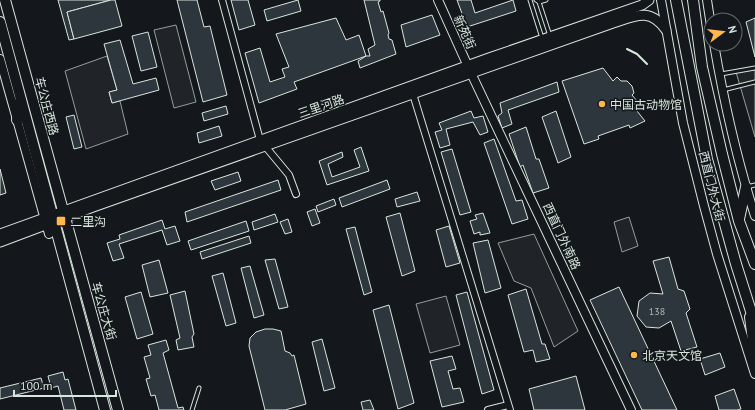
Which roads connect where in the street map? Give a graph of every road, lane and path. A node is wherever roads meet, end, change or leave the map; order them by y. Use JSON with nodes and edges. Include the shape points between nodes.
{"nodes":[{"id":1,"x":5,"y":0,"type":"edge"},
{"id":2,"x":222,"y":0,"type":"edge"},
{"id":3,"x":438,"y":0,"type":"edge"},
{"id":4,"x":530,"y":0,"type":"edge"},
{"id":5,"x":546,"y":0,"type":"edge"},
{"id":6,"x":649,"y":0,"type":"edge"},
{"id":7,"x":661,"y":0,"type":"edge"},
{"id":8,"x":676,"y":0,"type":"edge"},
{"id":9,"x":693,"y":0,"type":"edge"},
{"id":10,"x":707,"y":0,"type":"edge"},
{"id":11,"x":538,"y":1,"type":"edge"},
{"id":12,"x":709,"y":12,"type":"edge"},
{"id":13,"x":0,"y":22,"type":"edge"},
{"id":14,"x":666,"y":30,"type":"junction"},
{"id":15,"x":547,"y":42,"type":"junction"},
{"id":16,"x":715,"y":52,"type":"edge"},
{"id":17,"x":0,"y":59,"type":"edge"},
{"id":18,"x":755,"y":68,"type":"edge"},
{"id":19,"x":469,"y":70,"type":"junction"},
{"id":20,"x":719,"y":74,"type":"junction"},
{"id":21,"x":755,"y":82,"type":"edge"},
{"id":22,"x":723,"y":90,"type":"junction"},
{"id":23,"x":413,"y":94,"type":"junction"},
{"id":24,"x":20,"y":97,"type":"junction"},
{"id":25,"x":17,"y":120,"type":"junction"},
{"id":26,"x":263,"y":143,"type":"junction"},
{"id":27,"x":750,"y":186,"type":"edge"},
{"id":28,"x":296,"y":194,"type":"dead end"},
{"id":29,"x":64,"y":215,"type":"junction"},
{"id":30,"x":755,"y":216,"type":"edge"},
{"id":31,"x":739,"y":221,"type":"junction"},
{"id":32,"x":49,"y":223,"type":"junction"},
{"id":33,"x":0,"y":234,"type":"edge"},
{"id":34,"x":0,"y":242,"type":"edge"},
{"id":35,"x":755,"y":264,"type":"edge"},
{"id":36,"x":749,"y":305,"type":"junction"},
{"id":37,"x":755,"y":324,"type":"edge"},
{"id":38,"x":755,"y":356,"type":"edge"},
{"id":39,"x":755,"y":374,"type":"edge"},
{"id":40,"x":199,"y":388,"type":"dead end"},
{"id":41,"x":509,"y":407,"type":"edge"},
{"id":42,"x":105,"y":410,"type":"edge"},
{"id":43,"x":118,"y":410,"type":"edge"},
{"id":44,"x":192,"y":410,"type":"edge"},
{"id":45,"x":488,"y":410,"type":"edge"},
{"id":46,"x":631,"y":410,"type":"edge"}],
"edges":[{"from":1,"to":29,"type":"main road","name":"车公庄西路"},
{"from":2,"to":26,"type":"street"},
{"from":3,"to":19,"type":"street","name":"新苑街"},
{"from":4,"to":15,"type":"lane"},
{"from":5,"to":11,"type":"lane"},
{"from":6,"to":15,"type":"main road","name":"三里河路"},
{"from":7,"to":14,"type":"street","name":"西直门外大街"},
{"from":8,"to":36,"type":"main road","name":"西直门外大街","via":[[706,158]]},
{"from":9,"to":31,"type":"main road","name":"西直门外大街","via":[[702,67]]},
{"from":10,"to":12,"type":"street"},
{"from":11,"to":15,"type":"lane"},
{"from":13,"to":24,"type":"main road","name":"车公庄西路"},
{"from":14,"to":15,"type":"main road","name":"三里河路","via":[[658,19],[643,14]]},
{"from":14,"to":39,"type":"street","name":"西直门外大街","via":[[683,123],[704,206]]},
{"from":15,"to":19,"type":"main road","name":"三里河路"},
{"from":16,"to":20,"type":"street"},
{"from":17,"to":25,"type":"street"},
{"from":18,"to":20,"type":"lane"},
{"from":19,"to":23,"type":"main road","name":"三里河路"},
{"from":19,"to":26,"type":"main road","name":"三里河路"},
{"from":19,"to":46,"type":"street","name":"西直门外南路"},
{"from":20,"to":22,"type":"street"},
{"from":21,"to":22,"type":"lane"},
{"from":22,"to":27,"type":"street"},
{"from":23,"to":26,"type":"main road","name":"三里河路"},
{"from":23,"to":41,"type":"street"},
{"from":24,"to":25,"type":"main road"},
{"from":24,"to":32,"type":"main road","name":"车公庄西路"},
{"from":25,"to":32,"type":"street"},
{"from":26,"to":28,"type":"street","via":[[289,175]]},
{"from":26,"to":29,"type":"main road","name":"三里河路","via":[[93,207]]},
{"from":27,"to":30,"type":"street"},
{"from":27,"to":31,"type":"main road"},
{"from":29,"to":32,"type":"main road","name":"三里河路"},
{"from":29,"to":43,"type":"main road","name":"车公庄大街"},
{"from":31,"to":35,"type":"main road","name":"西直门外大街"},
{"from":32,"to":33,"type":"main road"},
{"from":32,"to":34,"type":"main road"},
{"from":32,"to":42,"type":"main road","name":"车公庄大街"},
{"from":36,"to":37,"type":"main road","name":"西直门外大街"},
{"from":36,"to":38,"type":"main road"},
{"from":40,"to":44,"type":"lane"},
{"from":41,"to":45,"type":"street"}]}
